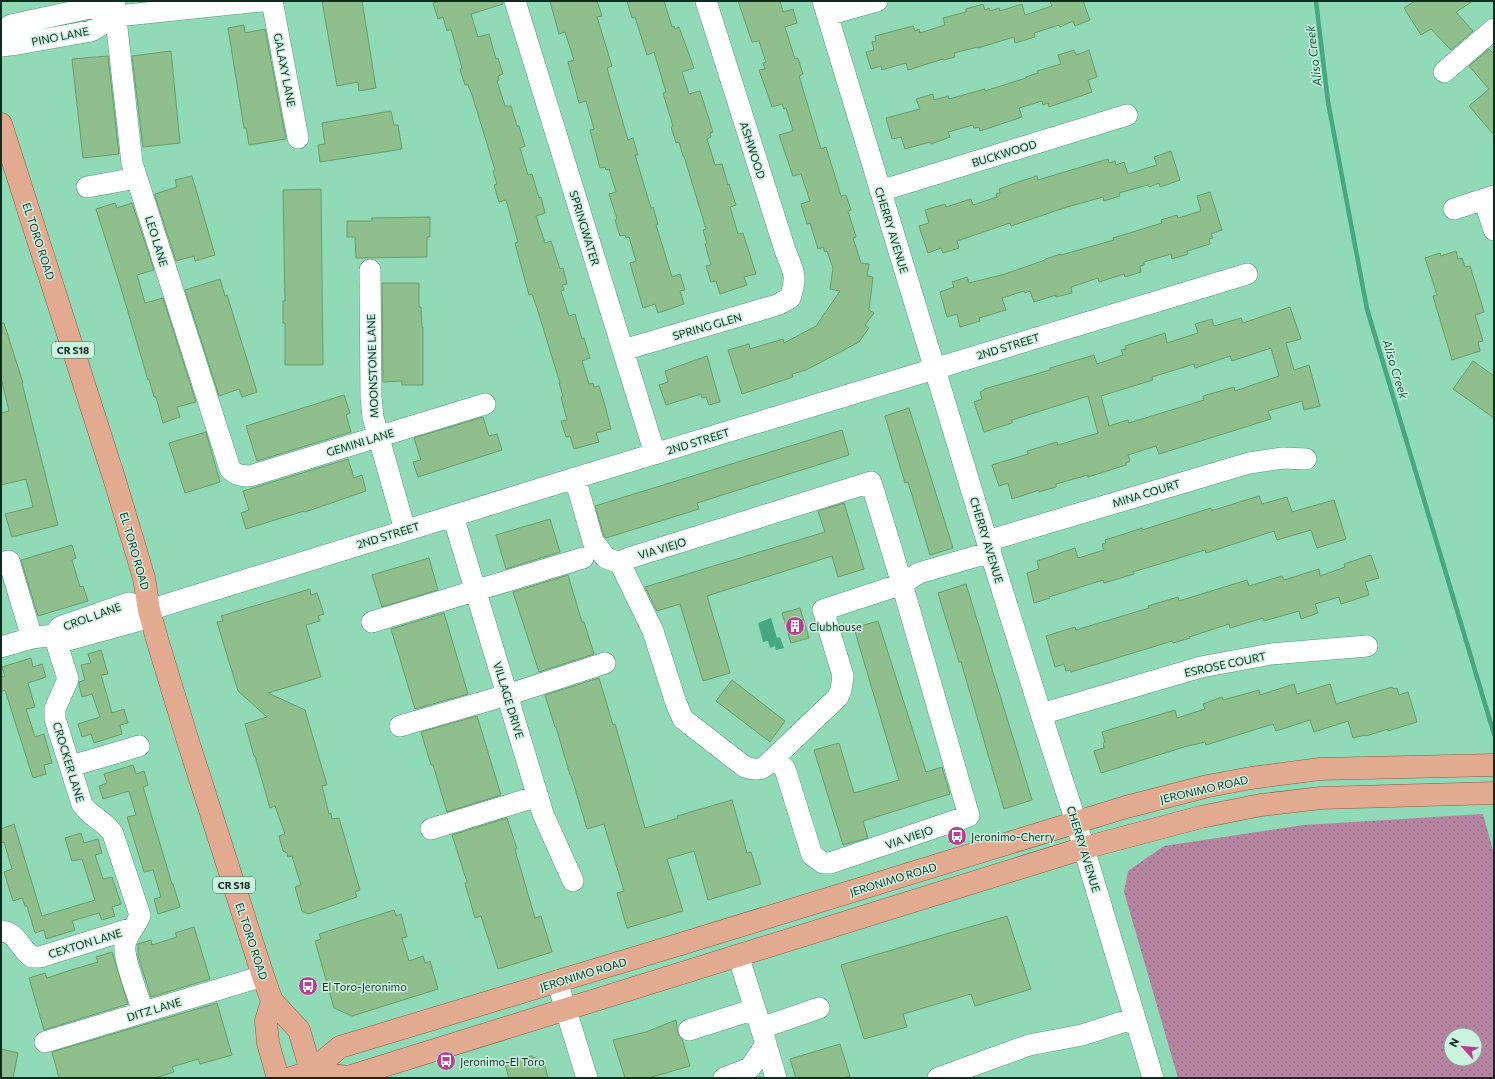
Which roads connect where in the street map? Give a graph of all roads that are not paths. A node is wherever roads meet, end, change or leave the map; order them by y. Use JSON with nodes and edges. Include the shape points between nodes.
{"nodes":[{"id":1,"x":260,"y":1,"type":"edge"},
{"id":2,"x":272,"y":1,"type":"edge"},
{"id":3,"x":515,"y":1,"type":"edge"},
{"id":4,"x":706,"y":1,"type":"edge"},
{"id":5,"x":877,"y":1,"type":"edge"},
{"id":6,"x":825,"y":8,"type":"edge"},
{"id":7,"x":116,"y":9,"type":"edge"},
{"id":8,"x":1494,"y":29,"type":"edge"},
{"id":9,"x":1,"y":32,"type":"edge"},
{"id":10,"x":1,"y":46,"type":"edge"},
{"id":11,"x":1444,"y":72,"type":"dead end"},
{"id":12,"x":1127,"y":115,"type":"dead end"},
{"id":13,"x":1,"y":124,"type":"edge"},
{"id":14,"x":298,"y":138,"type":"dead end"},
{"id":15,"x":137,"y":178,"type":"junction"},
{"id":16,"x":87,"y":187,"type":"dead end"},
{"id":17,"x":880,"y":191,"type":"junction"},
{"id":18,"x":1489,"y":198,"type":"edge"},
{"id":19,"x":1454,"y":209,"type":"dead end"},
{"id":20,"x":1494,"y":230,"type":"edge"},
{"id":21,"x":370,"y":270,"type":"dead end"},
{"id":22,"x":1247,"y":274,"type":"dead end"},
{"id":23,"x":790,"y":298,"type":"joint"},
{"id":24,"x":622,"y":350,"type":"junction"},
{"id":25,"x":935,"y":368,"type":"junction"},
{"id":26,"x":485,"y":404,"type":"dead end"},
{"id":27,"x":378,"y":437,"type":"junction"},
{"id":28,"x":655,"y":454,"type":"junction"},
{"id":29,"x":1306,"y":459,"type":"dead end"},
{"id":30,"x":234,"y":473,"type":"joint"},
{"id":31,"x":575,"y":478,"type":"junction"},
{"id":32,"x":453,"y":516,"type":"junction"},
{"id":33,"x":405,"y":530,"type":"junction"},
{"id":34,"x":991,"y":552,"type":"junction"},
{"id":35,"x":583,"y":558,"type":"dead end"},
{"id":36,"x":5,"y":562,"type":"edge"},
{"id":37,"x":620,"y":563,"type":"junction"},
{"id":38,"x":902,"y":584,"type":"junction"},
{"id":39,"x":476,"y":592,"type":"junction"},
{"id":40,"x":150,"y":610,"type":"junction"},
{"id":41,"x":372,"y":622,"type":"dead end"},
{"id":42,"x":54,"y":635,"type":"junction"},
{"id":43,"x":32,"y":638,"type":"junction"},
{"id":44,"x":1367,"y":646,"type":"dead end"},
{"id":45,"x":1,"y":647,"type":"edge"},
{"id":46,"x":605,"y":664,"type":"dead end"},
{"id":47,"x":507,"y":695,"type":"junction"},
{"id":48,"x":1041,"y":714,"type":"junction"},
{"id":49,"x":400,"y":726,"type":"dead end"},
{"id":50,"x":140,"y":746,"type":"dead end"},
{"id":51,"x":774,"y":758,"type":"junction"},
{"id":52,"x":1494,"y":765,"type":"edge"},
{"id":53,"x":71,"y":766,"type":"junction"},
{"id":54,"x":1487,"y":793,"type":"edge"},
{"id":55,"x":538,"y":796,"type":"junction"},
{"id":56,"x":1076,"y":822,"type":"junction"},
{"id":57,"x":431,"y":829,"type":"dead end"},
{"id":58,"x":1084,"y":848,"type":"junction"},
{"id":59,"x":573,"y":881,"type":"dead end"},
{"id":60,"x":133,"y":928,"type":"junction"},
{"id":61,"x":2,"y":929,"type":"edge"},
{"id":62,"x":738,"y":955,"type":"junction"},
{"id":63,"x":263,"y":976,"type":"junction"},
{"id":64,"x":557,"y":981,"type":"junction"},
{"id":65,"x":272,"y":1001,"type":"junction"},
{"id":66,"x":819,"y":1008,"type":"dead end"},
{"id":67,"x":566,"y":1009,"type":"junction"},
{"id":68,"x":143,"y":1012,"type":"junction"},
{"id":69,"x":1135,"y":1018,"type":"junction"},
{"id":70,"x":760,"y":1027,"type":"junction"},
{"id":71,"x":689,"y":1030,"type":"dead end"},
{"id":72,"x":45,"y":1042,"type":"dead end"},
{"id":73,"x":305,"y":1076,"type":"edge"},
{"id":74,"x":278,"y":1078,"type":"edge"},
{"id":75,"x":587,"y":1078,"type":"edge"},
{"id":76,"x":724,"y":1078,"type":"edge"},
{"id":77,"x":776,"y":1078,"type":"edge"},
{"id":78,"x":938,"y":1078,"type":"edge"},
{"id":79,"x":1153,"y":1078,"type":"edge"}],
"edges":[{"from":1,"to":7,"type":"street","name":"PINO LANE"},
{"from":2,"to":14,"type":"street","name":"GALAXY LANE"},
{"from":3,"to":24,"type":"street","name":"SPRINGWATER"},
{"from":4,"to":23,"type":"street","name":"ASHWOOD","via":[[795,275]]},
{"from":5,"to":6,"type":"street"},
{"from":6,"to":17,"type":"street","name":"CHERRY AVENUE"},
{"from":7,"to":9,"type":"street","name":"PINO LANE","via":[[90,8],[11,25]]},
{"from":7,"to":10,"type":"street","name":"PINO LANE","via":[[91,31]]},
{"from":7,"to":15,"type":"street","name":"LEO LANE","via":[[132,163]]},
{"from":8,"to":11,"type":"street"},
{"from":12,"to":17,"type":"street","name":"BUCKWOOD"},
{"from":13,"to":40,"type":"main road","name":"EL TORO ROAD","number":"CR S18","via":[[119,496],[144,578]]},
{"from":15,"to":16,"type":"street"},
{"from":15,"to":30,"type":"street","name":"LEO LANE","via":[[227,462]]},
{"from":17,"to":25,"type":"street","name":"CHERRY AVENUE"},
{"from":18,"to":19,"type":"street"},
{"from":18,"to":20,"type":"street"},
{"from":21,"to":27,"type":"street","name":"MOONSTONE LANE","via":[[371,397]]},
{"from":22,"to":25,"type":"street","name":"2ND STREET"},
{"from":23,"to":24,"type":"street","name":"SPRING GLEN","via":[[777,306]]},
{"from":24,"to":28,"type":"street","name":"SPRINGWATER"},
{"from":25,"to":28,"type":"street","name":"2ND STREET"},
{"from":25,"to":34,"type":"street","name":"CHERRY AVENUE"},
{"from":26,"to":27,"type":"street","name":"GEMINI LANE"},
{"from":27,"to":30,"type":"street","name":"GEMINI LANE","via":[[250,476]]},
{"from":27,"to":33,"type":"street","name":"MOONSTONE LANE"},
{"from":28,"to":31,"type":"street","name":"2ND STREET"},
{"from":29,"to":34,"type":"street","name":"MINA COURT","via":[[1283,458],[1249,463]]},
{"from":31,"to":32,"type":"street","name":"2ND STREET"},
{"from":31,"to":37,"type":"street","via":[[592,541],[606,558]]},
{"from":32,"to":33,"type":"street","name":"2ND STREET"},
{"from":32,"to":39,"type":"street","name":"VILLAGE DRIVE"},
{"from":33,"to":40,"type":"street","name":"2ND STREET"},
{"from":34,"to":38,"type":"street","via":[[919,587]]},
{"from":34,"to":48,"type":"street","name":"CHERRY AVENUE"},
{"from":35,"to":39,"type":"street"},
{"from":36,"to":43,"type":"street"},
{"from":37,"to":38,"type":"street","name":"VIA VIEJO","via":[[870,482]]},
{"from":37,"to":51,"type":"street","via":[[653,631],[683,719],[755,770],[765,767]]},
{"from":38,"to":51,"type":"street","via":[[823,610],[842,676],[841,690],[838,697]]},
{"from":38,"to":51,"type":"street","name":"VIA VIEJO","via":[[969,816],[830,863],[823,862],[812,855],[785,769]]},
{"from":39,"to":41,"type":"street"},
{"from":39,"to":47,"type":"street","name":"VILLAGE DRIVE"},
{"from":40,"to":42,"type":"street","name":"CROL LANE","via":[[130,603],[60,627]]},
{"from":40,"to":63,"type":"main road","name":"EL TORO ROAD","number":"CR S18","via":[[187,738]]},
{"from":42,"to":43,"type":"street","name":"CROL LANE"},
{"from":42,"to":53,"type":"street","name":"CROCKER LANE","via":[[68,678],[55,709],[55,719]]},
{"from":43,"to":45,"type":"street","name":"CROL LANE"},
{"from":44,"to":48,"type":"street","name":"ESROSE COURT","via":[[1271,654],[1201,667]]},
{"from":46,"to":47,"type":"street"},
{"from":47,"to":49,"type":"street"},
{"from":47,"to":55,"type":"street","name":"VILLAGE DRIVE"},
{"from":48,"to":56,"type":"street","name":"CHERRY AVENUE"},
{"from":50,"to":53,"type":"street"},
{"from":52,"to":56,"type":"main road","name":"JERONIMO ROAD","via":[[1320,769],[1250,778],[1148,801]]},
{"from":53,"to":60,"type":"street","name":"CROCKER LANE","via":[[82,804],[114,834],[140,915]]},
{"from":54,"to":58,"type":"main road","via":[[1321,798],[1261,805],[1202,817]]},
{"from":55,"to":57,"type":"street"},
{"from":55,"to":59,"type":"street","name":"VILLAGE DRIVE","via":[[543,814]]},
{"from":56,"to":58,"type":"street","name":"CHERRY AVENUE"},
{"from":56,"to":64,"type":"main road","name":"JERONIMO ROAD"},
{"from":58,"to":62,"type":"main road"},
{"from":58,"to":69,"type":"street","name":"CHERRY AVENUE"},
{"from":60,"to":61,"type":"street","name":"CEXTON LANE","via":[[40,957],[32,957],[26,953],[17,938]]},
{"from":60,"to":68,"type":"street","name":"CROCKER LANE","via":[[124,946]]},
{"from":62,"to":67,"type":"main road"},
{"from":62,"to":70,"type":"street"},
{"from":63,"to":65,"type":"main road","name":"EL TORO ROAD","number":"CR S18"},
{"from":63,"to":68,"type":"street","name":"DITZ LANE"},
{"from":64,"to":67,"type":"street"},
{"from":64,"to":73,"type":"main road","name":"JERONIMO ROAD","via":[[340,1047]]},
{"from":65,"to":73,"type":"main road","name":"EL TORO ROAD","number":"CR S18","via":[[298,1030]]},
{"from":65,"to":74,"type":"main road","via":[[266,1021],[267,1036]]},
{"from":66,"to":70,"type":"street"},
{"from":67,"to":73,"type":"main road","via":[[348,1077]]},
{"from":67,"to":75,"type":"street"},
{"from":68,"to":72,"type":"street","name":"DITZ LANE"},
{"from":69,"to":78,"type":"street","via":[[1082,1035],[1029,1046]]},
{"from":69,"to":79,"type":"street","name":"CHERRY AVENUE"},
{"from":70,"to":71,"type":"street"},
{"from":70,"to":76,"type":"street","via":[[750,1068]]},
{"from":70,"to":77,"type":"street"}]}
